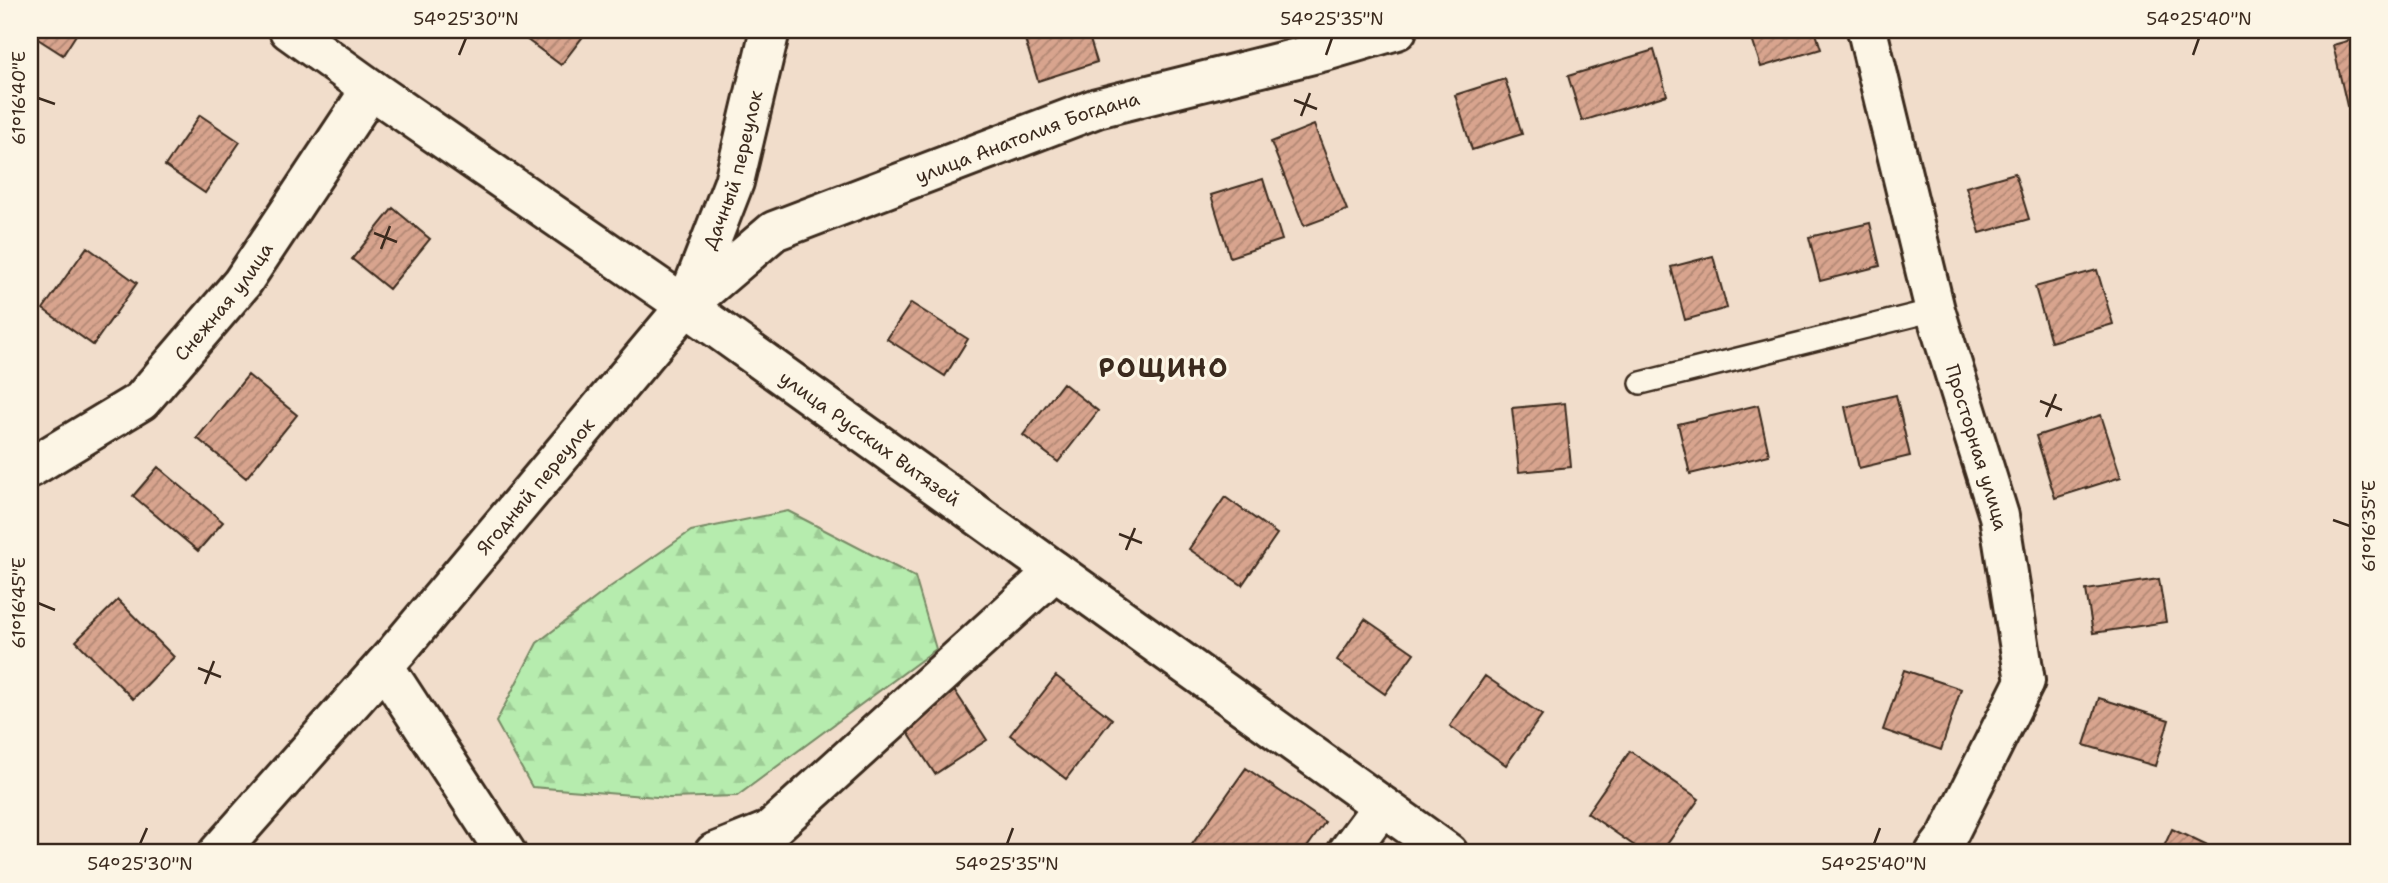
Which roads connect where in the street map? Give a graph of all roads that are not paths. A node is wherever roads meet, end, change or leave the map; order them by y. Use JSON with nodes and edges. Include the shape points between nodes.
{"nodes":[{"id":1,"x":289,"y":30,"type":"edge"},
{"id":2,"x":770,"y":30,"type":"edge"},
{"id":3,"x":1397,"y":30,"type":"edge"},
{"id":4,"x":1867,"y":30,"type":"edge"},
{"id":5,"x":371,"y":89,"type":"junction"},
{"id":6,"x":686,"y":306,"type":"junction"},
{"id":7,"x":1935,"y":310,"type":"junction"},
{"id":8,"x":1641,"y":383,"type":"dead end"},
{"id":9,"x":30,"y":467,"type":"edge"},
{"id":10,"x":1055,"y":571,"type":"junction"},
{"id":11,"x":384,"y":666,"type":"junction"},
{"id":12,"x":1382,"y":806,"type":"junction"},
{"id":13,"x":218,"y":853,"type":"edge"},
{"id":14,"x":506,"y":853,"type":"edge"},
{"id":15,"x":714,"y":853,"type":"edge"},
{"id":16,"x":1346,"y":853,"type":"edge"},
{"id":17,"x":1448,"y":853,"type":"edge"},
{"id":18,"x":1935,"y":853,"type":"edge"}],
"edges":[{"from":1,"to":5,"type":"street","name":"улица Русских Витязей"},
{"from":2,"to":6,"type":"street","name":"Дачный переулок","via":[[734,181]]},
{"from":3,"to":6,"type":"street","name":"улица Анатолия Богдана","via":[[1097,108],[774,231]]},
{"from":4,"to":7,"type":"street","name":"Просторная улица"},
{"from":5,"to":6,"type":"street","name":"улица Русских Витязей"},
{"from":5,"to":9,"type":"street","name":"Снежная улица","via":[[242,283],[141,401]]},
{"from":6,"to":10,"type":"street","name":"улица Русских Витязей"},
{"from":6,"to":11,"type":"street","name":"Ягодный переулок"},
{"from":7,"to":8,"type":"lane"},
{"from":7,"to":18,"type":"street","name":"Просторная улица","via":[[1999,516],[2025,681]]},
{"from":10,"to":12,"type":"street","name":"улица Русских Витязей"},
{"from":10,"to":15,"type":"street","via":[[769,831]]},
{"from":11,"to":13,"type":"street","name":"Ягодный переулок"},
{"from":11,"to":14,"type":"street"},
{"from":12,"to":16,"type":"street"},
{"from":12,"to":17,"type":"street","name":"улица Русских Витязей"}]}
